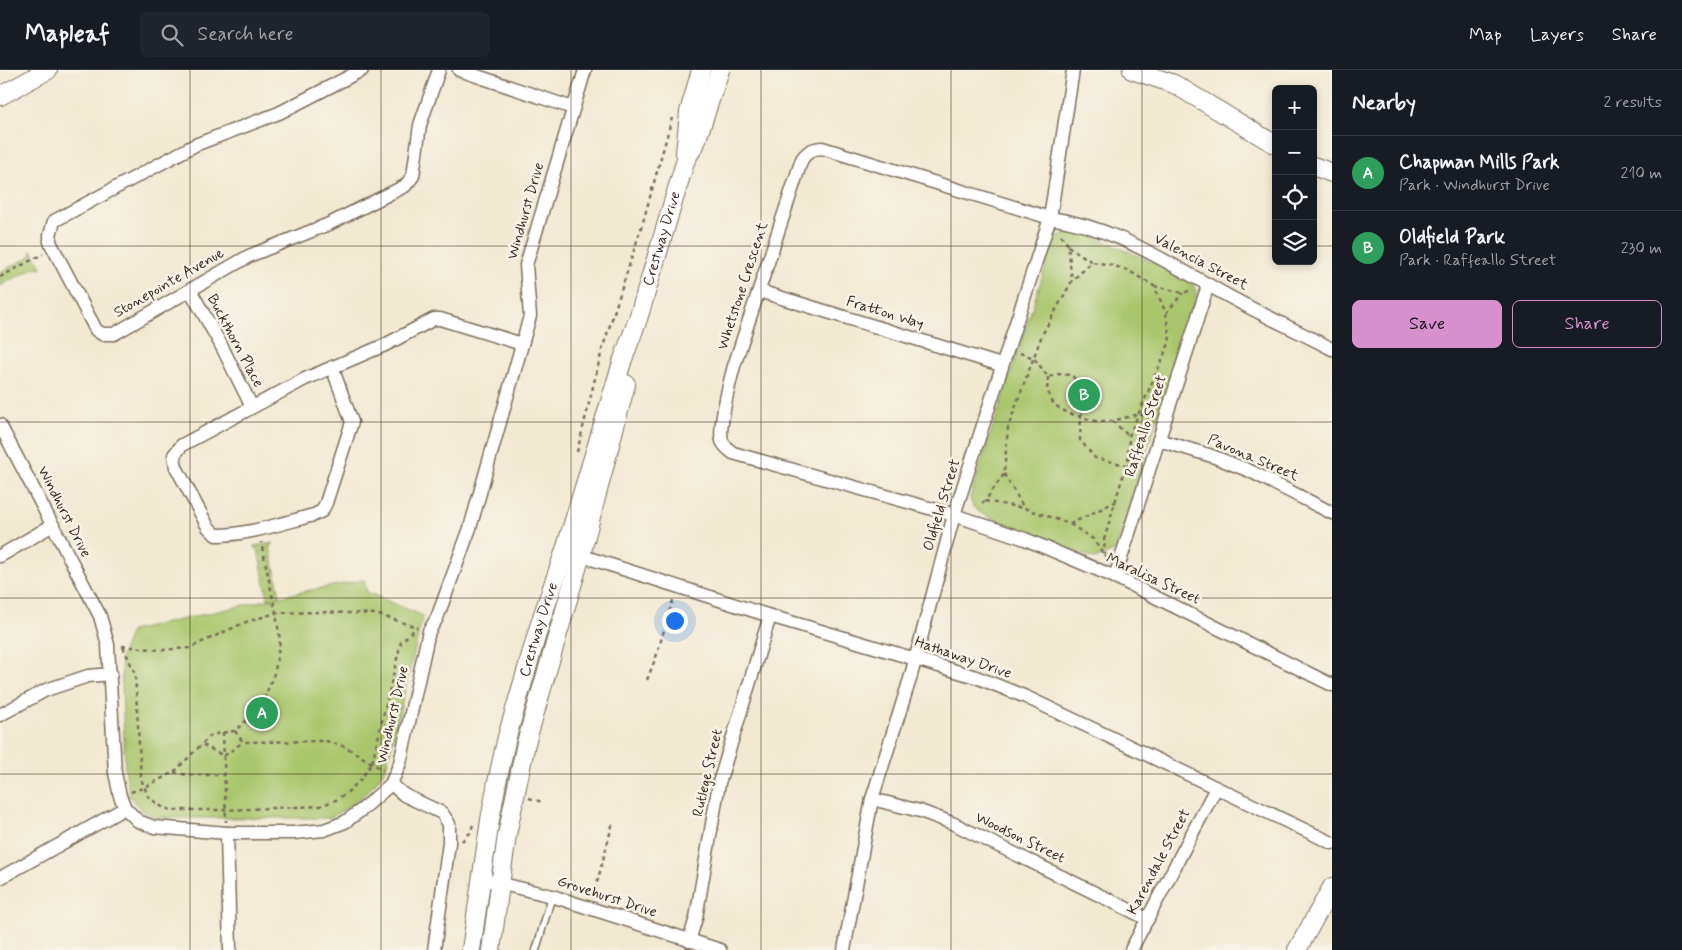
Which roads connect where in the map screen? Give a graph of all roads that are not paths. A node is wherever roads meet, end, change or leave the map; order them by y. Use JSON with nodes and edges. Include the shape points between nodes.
{"nodes":[{"id":1,"x":48,"y":70,"type":"edge"},
{"id":2,"x":362,"y":70,"type":"edge"},
{"id":3,"x":439,"y":70,"type":"edge"},
{"id":4,"x":459,"y":70,"type":"edge"},
{"id":5,"x":585,"y":70,"type":"edge"},
{"id":6,"x":701,"y":70,"type":"edge"},
{"id":7,"x":720,"y":70,"type":"edge"},
{"id":8,"x":1073,"y":70,"type":"edge"},
{"id":9,"x":1132,"y":70,"type":"edge"},
{"id":10,"x":0,"y":96,"type":"edge"},
{"id":11,"x":573,"y":108,"type":"junction"},
{"id":12,"x":1272,"y":143,"type":"edge"},
{"id":13,"x":686,"y":159,"type":"junction"},
{"id":14,"x":1317,"y":167,"type":"edge"},
{"id":15,"x":1332,"y":173,"type":"edge"},
{"id":16,"x":1050,"y":218,"type":"junction"},
{"id":17,"x":1208,"y":285,"type":"junction"},
{"id":18,"x":190,"y":290,"type":"junction"},
{"id":19,"x":759,"y":291,"type":"junction"},
{"id":20,"x":522,"y":344,"type":"junction"},
{"id":21,"x":1332,"y":349,"type":"edge"},
{"id":22,"x":1001,"y":366,"type":"junction"},
{"id":23,"x":332,"y":367,"type":"junction"},
{"id":24,"x":252,"y":407,"type":"junction"},
{"id":25,"x":0,"y":425,"type":"edge"},
{"id":26,"x":1159,"y":440,"type":"junction"},
{"id":27,"x":1332,"y":513,"type":"edge"},
{"id":28,"x":954,"y":515,"type":"junction"},
{"id":29,"x":53,"y":525,"type":"junction"},
{"id":30,"x":573,"y":553,"type":"junction"},
{"id":31,"x":0,"y":556,"type":"edge"},
{"id":32,"x":1115,"y":577,"type":"junction"},
{"id":33,"x":770,"y":616,"type":"junction"},
{"id":34,"x":915,"y":659,"type":"junction"},
{"id":35,"x":111,"y":674,"type":"junction"},
{"id":36,"x":1332,"y":684,"type":"edge"},
{"id":37,"x":0,"y":715,"type":"edge"},
{"id":38,"x":393,"y":780,"type":"junction"},
{"id":39,"x":1216,"y":788,"type":"junction"},
{"id":40,"x":872,"y":799,"type":"junction"},
{"id":41,"x":123,"y":802,"type":"junction"},
{"id":42,"x":227,"y":833,"type":"junction"},
{"id":43,"x":1332,"y":843,"type":"edge"},
{"id":44,"x":0,"y":878,"type":"edge"},
{"id":45,"x":482,"y":879,"type":"junction"},
{"id":46,"x":500,"y":883,"type":"junction"},
{"id":47,"x":1332,"y":887,"type":"edge"},
{"id":48,"x":552,"y":896,"type":"junction"},
{"id":49,"x":1148,"y":919,"type":"junction"},
{"id":50,"x":689,"y":941,"type":"junction"},
{"id":51,"x":230,"y":950,"type":"edge"},
{"id":52,"x":434,"y":950,"type":"edge"},
{"id":53,"x":471,"y":950,"type":"edge"},
{"id":54,"x":490,"y":950,"type":"edge"},
{"id":55,"x":536,"y":950,"type":"edge"},
{"id":56,"x":720,"y":950,"type":"edge"},
{"id":57,"x":844,"y":950,"type":"edge"},
{"id":58,"x":1131,"y":950,"type":"edge"},
{"id":59,"x":1297,"y":950,"type":"edge"}],
"edges":[{"from":1,"to":10,"type":"street"},
{"from":2,"to":18,"type":"street","name":"Stonepointe Avenue","via":[[279,113],[195,145],[54,221],[50,242],[96,330],[102,334],[114,334]]},
{"from":3,"to":18,"type":"street","name":"Stonepointe Avenue","via":[[420,125],[413,176],[405,186],[329,224],[249,256]]},
{"from":4,"to":11,"type":"street"},
{"from":5,"to":11,"type":"street","name":"Windhurst Drive"},
{"from":6,"to":13,"type":"street","name":"Crestway Drive","via":[[690,112],[684,148]]},
{"from":7,"to":13,"type":"street","name":"Crestway Drive","via":[[695,145]]},
{"from":8,"to":16,"type":"street","name":"Oldfield Street"},
{"from":9,"to":12,"type":"street","via":[[1174,84]]},
{"from":11,"to":20,"type":"street","name":"Windhurst Drive","via":[[526,265],[530,316]]},
{"from":13,"to":30,"type":"street","name":"Crestway Drive","via":[[638,319],[632,360]]},
{"from":14,"to":15,"type":"street"},
{"from":16,"to":17,"type":"street","name":"Valencia Street","via":[[1118,236]]},
{"from":16,"to":19,"type":"street","name":"Whetstone Crescent","via":[[814,148],[802,159]]},
{"from":16,"to":22,"type":"street","name":"Oldfield Street"},
{"from":17,"to":21,"type":"street","name":"Valencia Street"},
{"from":17,"to":26,"type":"street","name":"Raffeallo Street"},
{"from":18,"to":24,"type":"street","name":"Buckthorn Place"},
{"from":19,"to":22,"type":"street","name":"Fratton Way"},
{"from":19,"to":28,"type":"street","name":"Whetstone Crescent","via":[[729,385],[722,430],[722,442],[728,449]]},
{"from":20,"to":23,"type":"street","via":[[434,319],[385,345]]},
{"from":20,"to":38,"type":"street","name":"Windhurst Drive","via":[[470,528],[437,618],[429,631],[400,763]]},
{"from":22,"to":28,"type":"street","name":"Oldfield Street"},
{"from":23,"to":24,"type":"street"},
{"from":23,"to":24,"type":"street","via":[[352,422],[322,511],[259,530],[216,535],[176,467],[174,455],[182,445]]},
{"from":25,"to":29,"type":"street","name":"Windhurst Drive"},
{"from":26,"to":27,"type":"street","name":"Pavona Street","via":[[1250,472]]},
{"from":26,"to":32,"type":"street","name":"Raffeallo Street"},
{"from":28,"to":32,"type":"street","name":"Maralisa Street","via":[[1025,538]]},
{"from":28,"to":34,"type":"street","name":"Oldfield Street"},
{"from":29,"to":31,"type":"street"},
{"from":29,"to":35,"type":"street","name":"Windhurst Drive","via":[[100,616]]},
{"from":30,"to":33,"type":"street","name":"Hathaway Drive"},
{"from":30,"to":45,"type":"street","name":"Crestway Drive","via":[[536,636],[497,782]]},
{"from":30,"to":46,"type":"street","name":"Crestway Drive","via":[[526,743],[506,835]]},
{"from":32,"to":36,"type":"street","name":"Maralisa Street"},
{"from":33,"to":34,"type":"street","name":"Hathaway Drive"},
{"from":33,"to":50,"type":"street","name":"Rutlege Street","via":[[719,783],[696,918]]},
{"from":34,"to":39,"type":"street","name":"Hathaway Drive","via":[[976,677],[1026,697]]},
{"from":34,"to":40,"type":"street","name":"Oldfield Street"},
{"from":35,"to":37,"type":"street","via":[[88,676],[46,690]]},
{"from":35,"to":41,"type":"street","name":"Windhurst Drive","via":[[116,772]]},
{"from":38,"to":42,"type":"street","name":"Windhurst Drive","via":[[345,822],[324,830],[294,834]]},
{"from":38,"to":52,"type":"street","via":[[404,795],[442,813],[449,824]]},
{"from":39,"to":43,"type":"street","name":"Hathaway Drive"},
{"from":39,"to":49,"type":"street","name":"Karendale Street"},
{"from":40,"to":49,"type":"street","name":"Woodson Street","via":[[952,823]]},
{"from":40,"to":57,"type":"street","name":"Oldfield Street"},
{"from":41,"to":42,"type":"street","name":"Windhurst Drive","via":[[138,821],[154,827]]},
{"from":41,"to":44,"type":"street"},
{"from":42,"to":51,"type":"street"},
{"from":45,"to":46,"type":"street","name":"Grovehurst Drive"},
{"from":45,"to":53,"type":"street","name":"Crestway Drive"},
{"from":46,"to":48,"type":"street","name":"Grovehurst Drive"},
{"from":46,"to":54,"type":"street","name":"Crestway Drive"},
{"from":47,"to":59,"type":"street"},
{"from":48,"to":50,"type":"street","name":"Grovehurst Drive"},
{"from":48,"to":55,"type":"lane"},
{"from":49,"to":58,"type":"street","name":"Karendale Street"},
{"from":50,"to":56,"type":"street","name":"Grovehurst Drive"}]}
